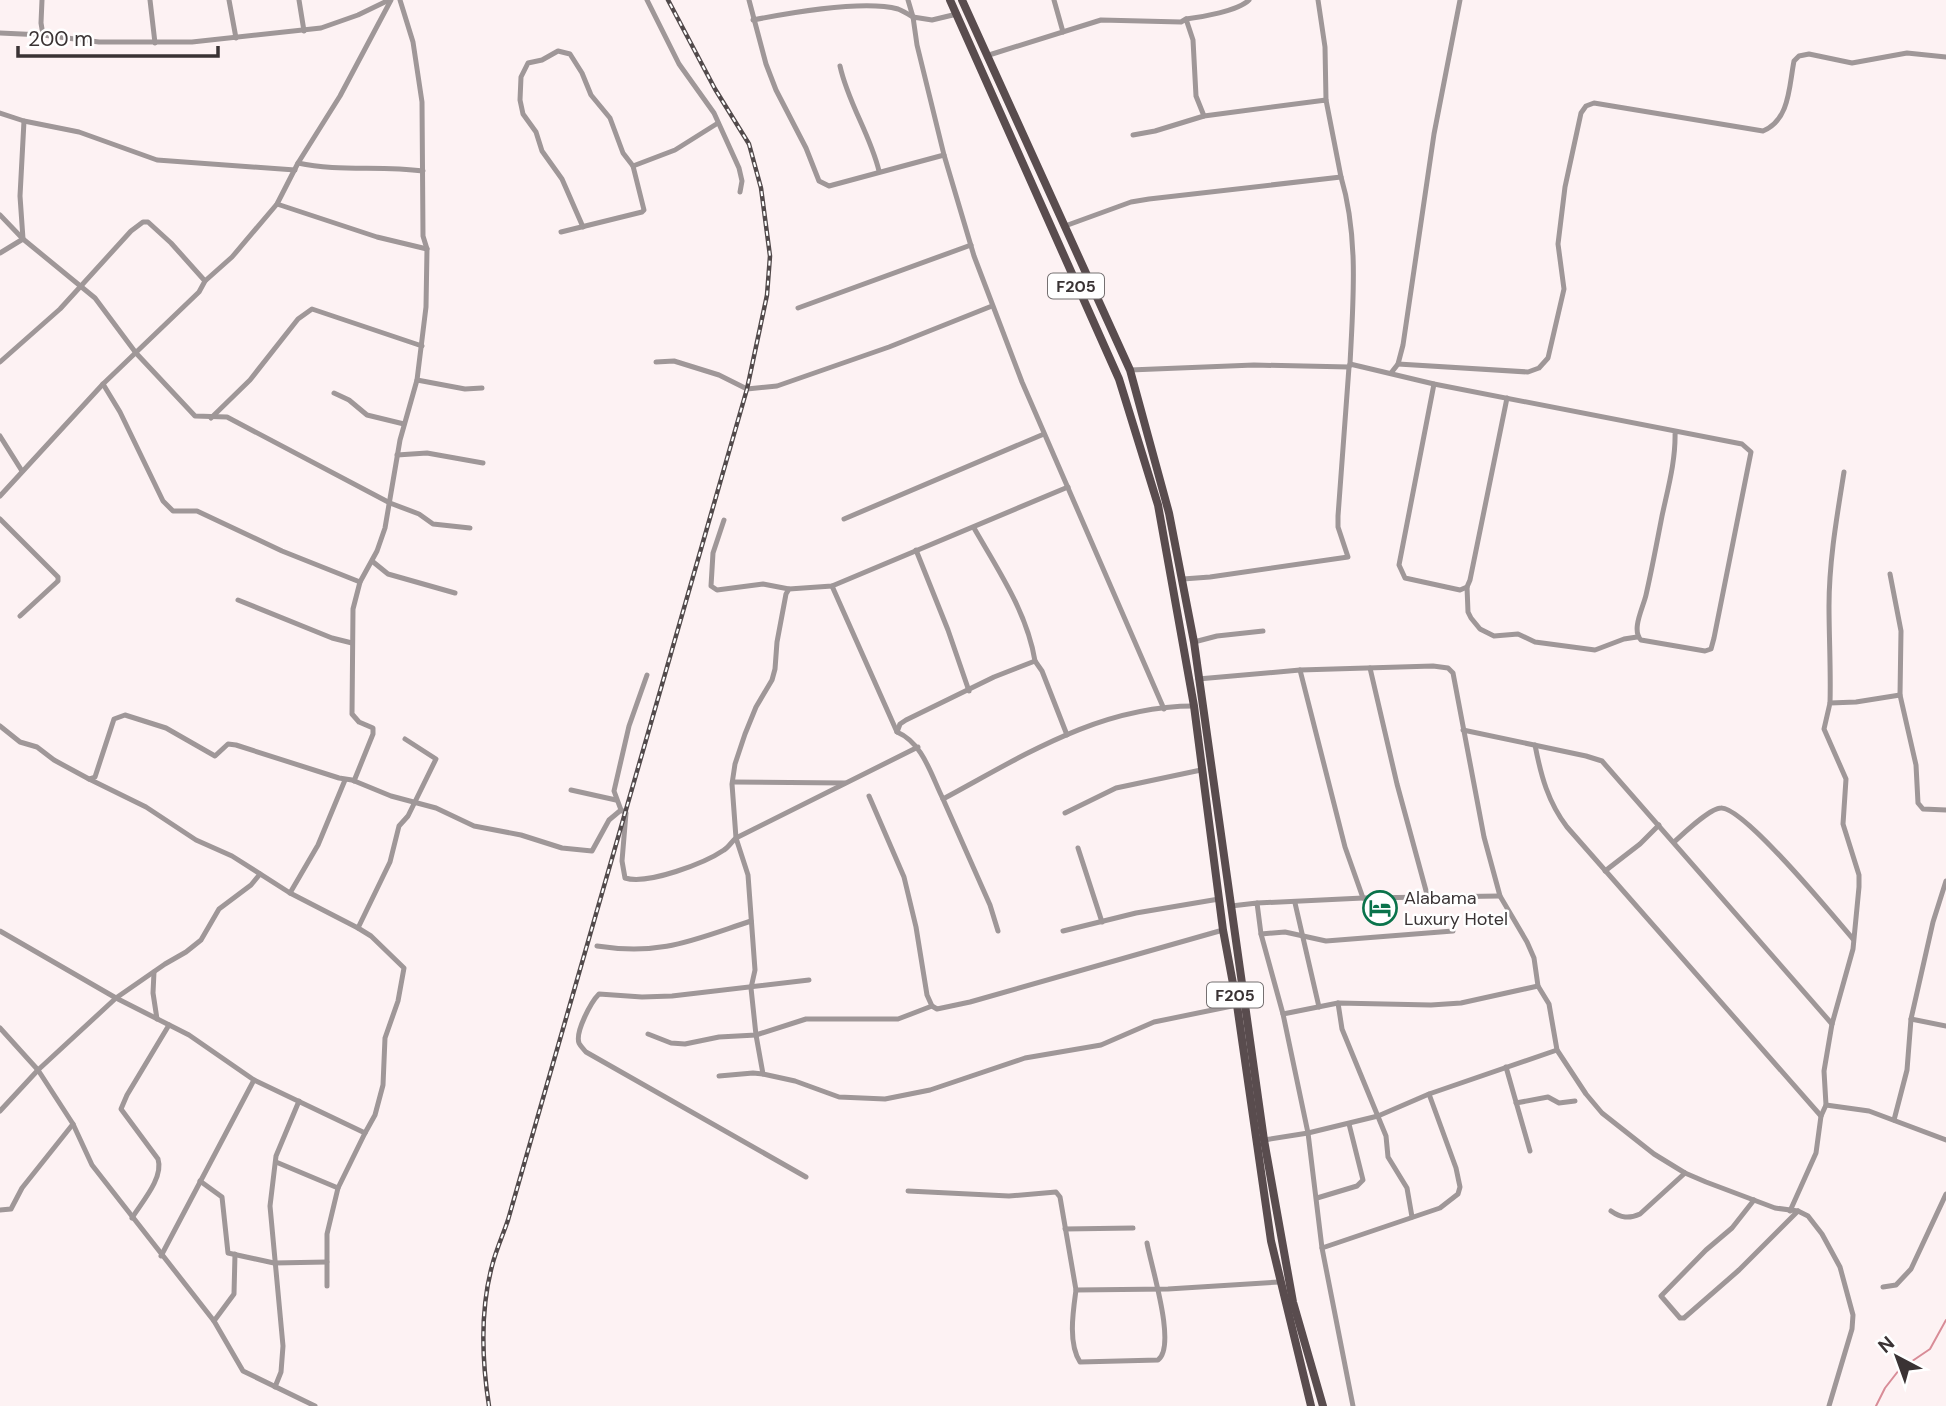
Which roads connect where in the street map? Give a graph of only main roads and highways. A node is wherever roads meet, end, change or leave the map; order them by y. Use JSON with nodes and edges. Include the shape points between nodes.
{"nodes":[{"id":1,"x":950,"y":0,"type":"edge"},
{"id":2,"x":962,"y":0,"type":"edge"},
{"id":3,"x":999,"y":80,"type":"junction"},
{"id":4,"x":989,"y":84,"type":"junction"},
{"id":5,"x":1311,"y":1406,"type":"edge"},
{"id":6,"x":1323,"y":1406,"type":"edge"}],
"edges":[{"from":1,"to":4,"type":"main road","number":"F205"},
{"from":2,"to":3,"type":"main road","number":"F205"},
{"from":3,"to":4,"type":"main road"},
{"from":3,"to":6,"type":"main road","number":"F205","via":[[1130,370],[1169,513],[1194,642],[1264,1140],[1293,1302]]},
{"from":4,"to":5,"type":"main road","number":"F205","via":[[1123,389],[1158,505],[1194,706],[1223,930],[1279,1282]]}]}
